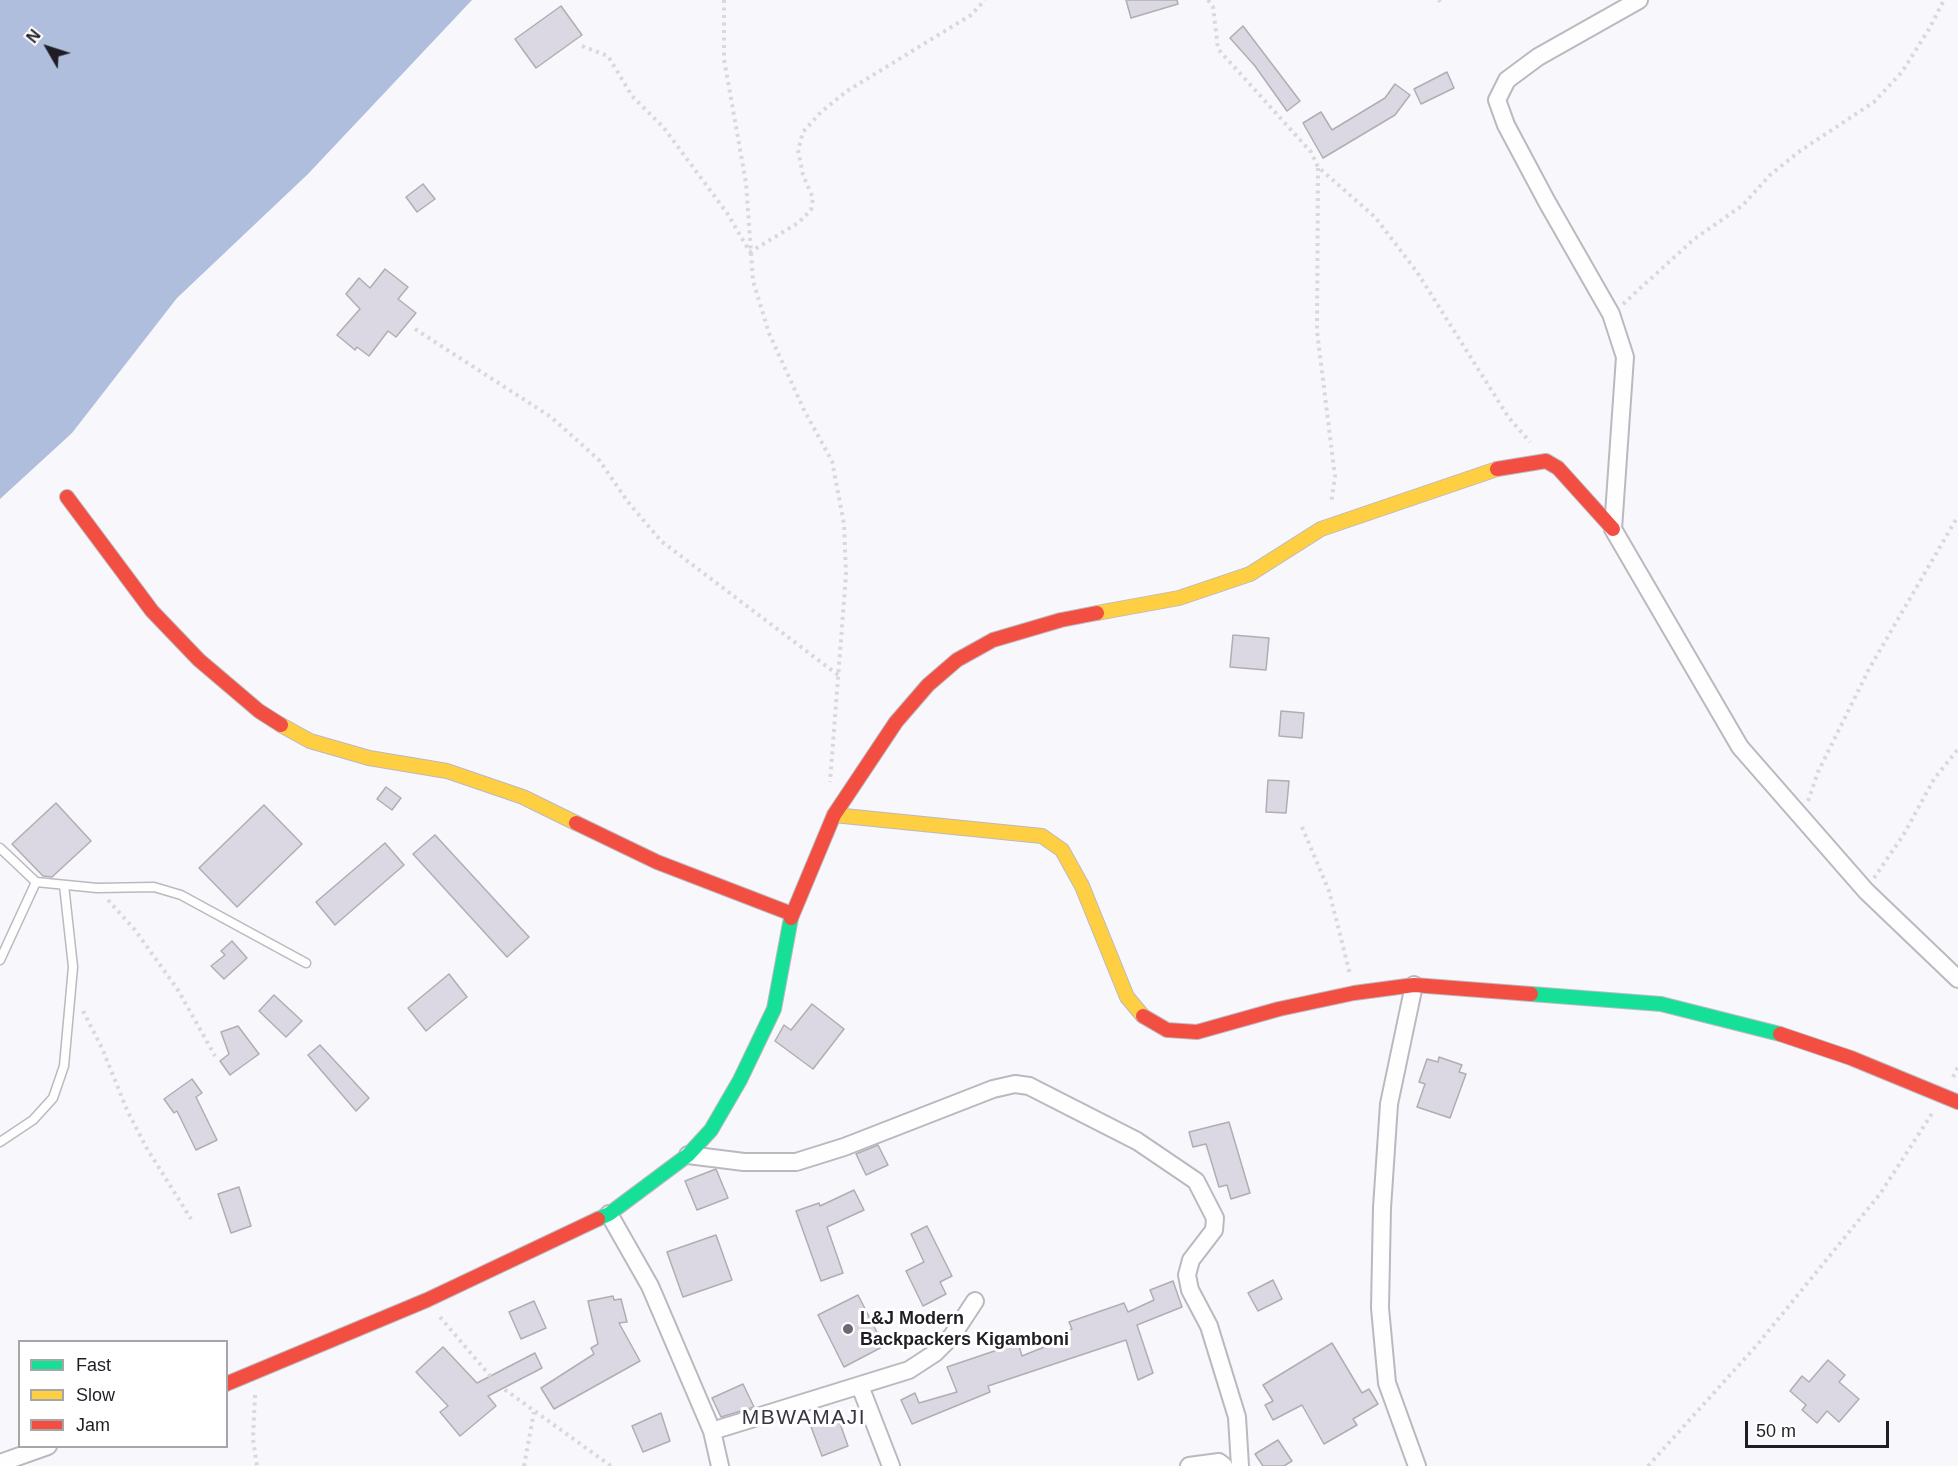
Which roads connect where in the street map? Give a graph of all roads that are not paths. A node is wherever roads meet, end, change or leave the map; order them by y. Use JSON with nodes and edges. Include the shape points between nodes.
{"nodes":[{"id":1,"x":1639,"y":0,"type":"edge"},
{"id":2,"x":67,"y":497,"type":"dead end"},
{"id":3,"x":1612,"y":529,"type":"junction"},
{"id":4,"x":834,"y":815,"type":"junction"},
{"id":5,"x":0,"y":848,"type":"edge"},
{"id":6,"x":36,"y":882,"type":"junction"},
{"id":7,"x":64,"y":885,"type":"junction"},
{"id":8,"x":792,"y":914,"type":"junction"},
{"id":9,"x":0,"y":960,"type":"edge"},
{"id":10,"x":306,"y":963,"type":"dead end"},
{"id":11,"x":1958,"y":979,"type":"edge"},
{"id":12,"x":1413,"y":985,"type":"junction"},
{"id":13,"x":1958,"y":1102,"type":"edge"},
{"id":14,"x":0,"y":1142,"type":"edge"},
{"id":15,"x":688,"y":1155,"type":"junction"},
{"id":16,"x":609,"y":1214,"type":"junction"},
{"id":17,"x":975,"y":1301,"type":"dead end"},
{"id":18,"x":228,"y":1383,"type":"edge"},
{"id":19,"x":860,"y":1386,"type":"junction"},
{"id":20,"x":712,"y":1431,"type":"junction"},
{"id":21,"x":42,"y":1448,"type":"edge"},
{"id":22,"x":0,"y":1463,"type":"edge"},
{"id":23,"x":720,"y":1466,"type":"edge"},
{"id":24,"x":891,"y":1466,"type":"edge"},
{"id":25,"x":1189,"y":1466,"type":"edge"},
{"id":26,"x":1224,"y":1466,"type":"edge"},
{"id":27,"x":1240,"y":1466,"type":"edge"},
{"id":28,"x":1417,"y":1466,"type":"edge"}],
"edges":[{"from":1,"to":3,"type":"street","via":[[1538,57],[1507,80],[1497,100],[1547,202],[1611,314],[1625,357]]},
{"from":2,"to":8,"type":"street","via":[[152,611],[216,674],[278,723],[320,744],[369,758],[447,771],[523,797],[657,862]]},
{"from":3,"to":4,"type":"street","via":[[1558,468],[1546,461],[1485,472],[1321,529],[1250,574],[1179,598],[1061,620],[993,640],[957,660],[928,685],[896,722]]},
{"from":3,"to":11,"type":"street","via":[[1740,747],[1866,891]]},
{"from":4,"to":8,"type":"street"},
{"from":4,"to":12,"type":"street","via":[[1042,836],[1062,850],[1082,886],[1127,997],[1146,1020],[1167,1030],[1197,1032],[1279,1009]]},
{"from":5,"to":6,"type":"lane"},
{"from":6,"to":7,"type":"lane"},
{"from":6,"to":9,"type":"lane"},
{"from":7,"to":10,"type":"lane","via":[[154,887],[181,895]]},
{"from":7,"to":14,"type":"lane","via":[[73,967],[64,1066],[53,1098],[33,1120]]},
{"from":8,"to":15,"type":"street","via":[[774,1009],[711,1130]]},
{"from":12,"to":13,"type":"street","via":[[1661,1004],[1771,1032],[1851,1058]]},
{"from":12,"to":28,"type":"street","via":[[1389,1104],[1380,1308],[1387,1383]]},
{"from":15,"to":16,"type":"street"},
{"from":15,"to":27,"type":"street","via":[[744,1162],[796,1162],[1014,1083],[1029,1086],[1137,1141],[1196,1181],[1215,1218],[1214,1230],[1191,1260],[1187,1275],[1190,1290],[1209,1326],[1237,1417]]},
{"from":16,"to":18,"type":"street","via":[[427,1300]]},
{"from":16,"to":20,"type":"street","via":[[650,1286]]},
{"from":17,"to":19,"type":"street","via":[[952,1336],[934,1353],[909,1370]]},
{"from":19,"to":20,"type":"street"},
{"from":19,"to":24,"type":"street"},
{"from":20,"to":23,"type":"street"},
{"from":21,"to":22,"type":"street"},
{"from":25,"to":26,"type":"street","via":[[1219,1462]]}]}
